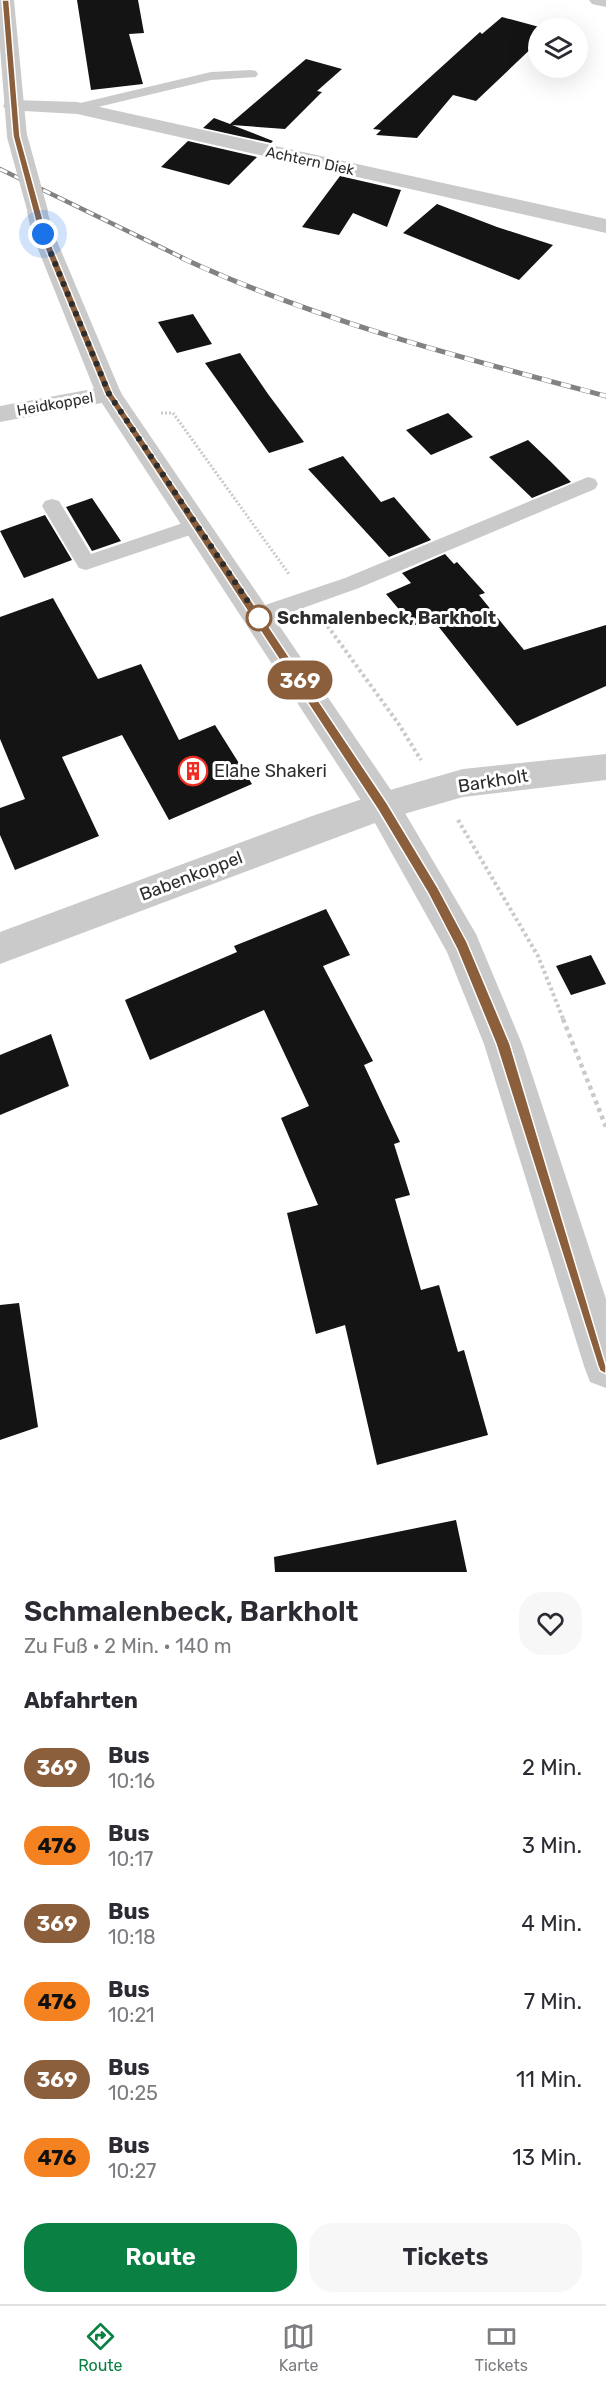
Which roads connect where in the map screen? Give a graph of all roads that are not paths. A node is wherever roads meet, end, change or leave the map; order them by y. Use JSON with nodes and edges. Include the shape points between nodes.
{"nodes":[{"id":1,"x":5,"y":0,"type":"edge"},
{"id":2,"x":598,"y":0,"type":"edge"},
{"id":3,"x":606,"y":2,"type":"edge"},
{"id":4,"x":251,"y":74,"type":"dead end"},
{"id":5,"x":13,"y":106,"type":"junction"},
{"id":6,"x":77,"y":108,"type":"junction"},
{"id":7,"x":606,"y":226,"type":"edge"},
{"id":8,"x":115,"y":404,"type":"junction"},
{"id":9,"x":0,"y":414,"type":"edge"},
{"id":10,"x":588,"y":484,"type":"dead end"},
{"id":11,"x":52,"y":506,"type":"dead end"},
{"id":12,"x":195,"y":526,"type":"junction"},
{"id":13,"x":258,"y":616,"type":"junction"},
{"id":14,"x":606,"y":767,"type":"edge"},
{"id":15,"x":382,"y":806,"type":"junction"},
{"id":16,"x":0,"y":948,"type":"edge"},
{"id":17,"x":606,"y":1366,"type":"edge"}],
"edges":[{"from":1,"to":5,"type":"street"},
{"from":2,"to":3,"type":"street"},
{"from":4,"to":6,"type":"lane","via":[[211,76]]},
{"from":5,"to":6,"type":"street","name":"Achtern Diek"},
{"from":5,"to":8,"type":"street","bridge":true,"via":[[16,136],[43,234]]},
{"from":6,"to":7,"type":"street","name":"Achtern Diek"},
{"from":8,"to":9,"type":"street","name":"Heidkoppel"},
{"from":8,"to":12,"type":"street"},
{"from":10,"to":13,"type":"lane","via":[[352,583]]},
{"from":11,"to":12,"type":"lane","via":[[86,563]]},
{"from":12,"to":13,"type":"street"},
{"from":13,"to":15,"type":"street"},
{"from":14,"to":15,"type":"street","name":"Barkholt","via":[[464,783]]},
{"from":15,"to":16,"type":"street","name":"Babenkoppel"},
{"from":15,"to":17,"type":"street","via":[[463,946],[503,1044]]}]}
